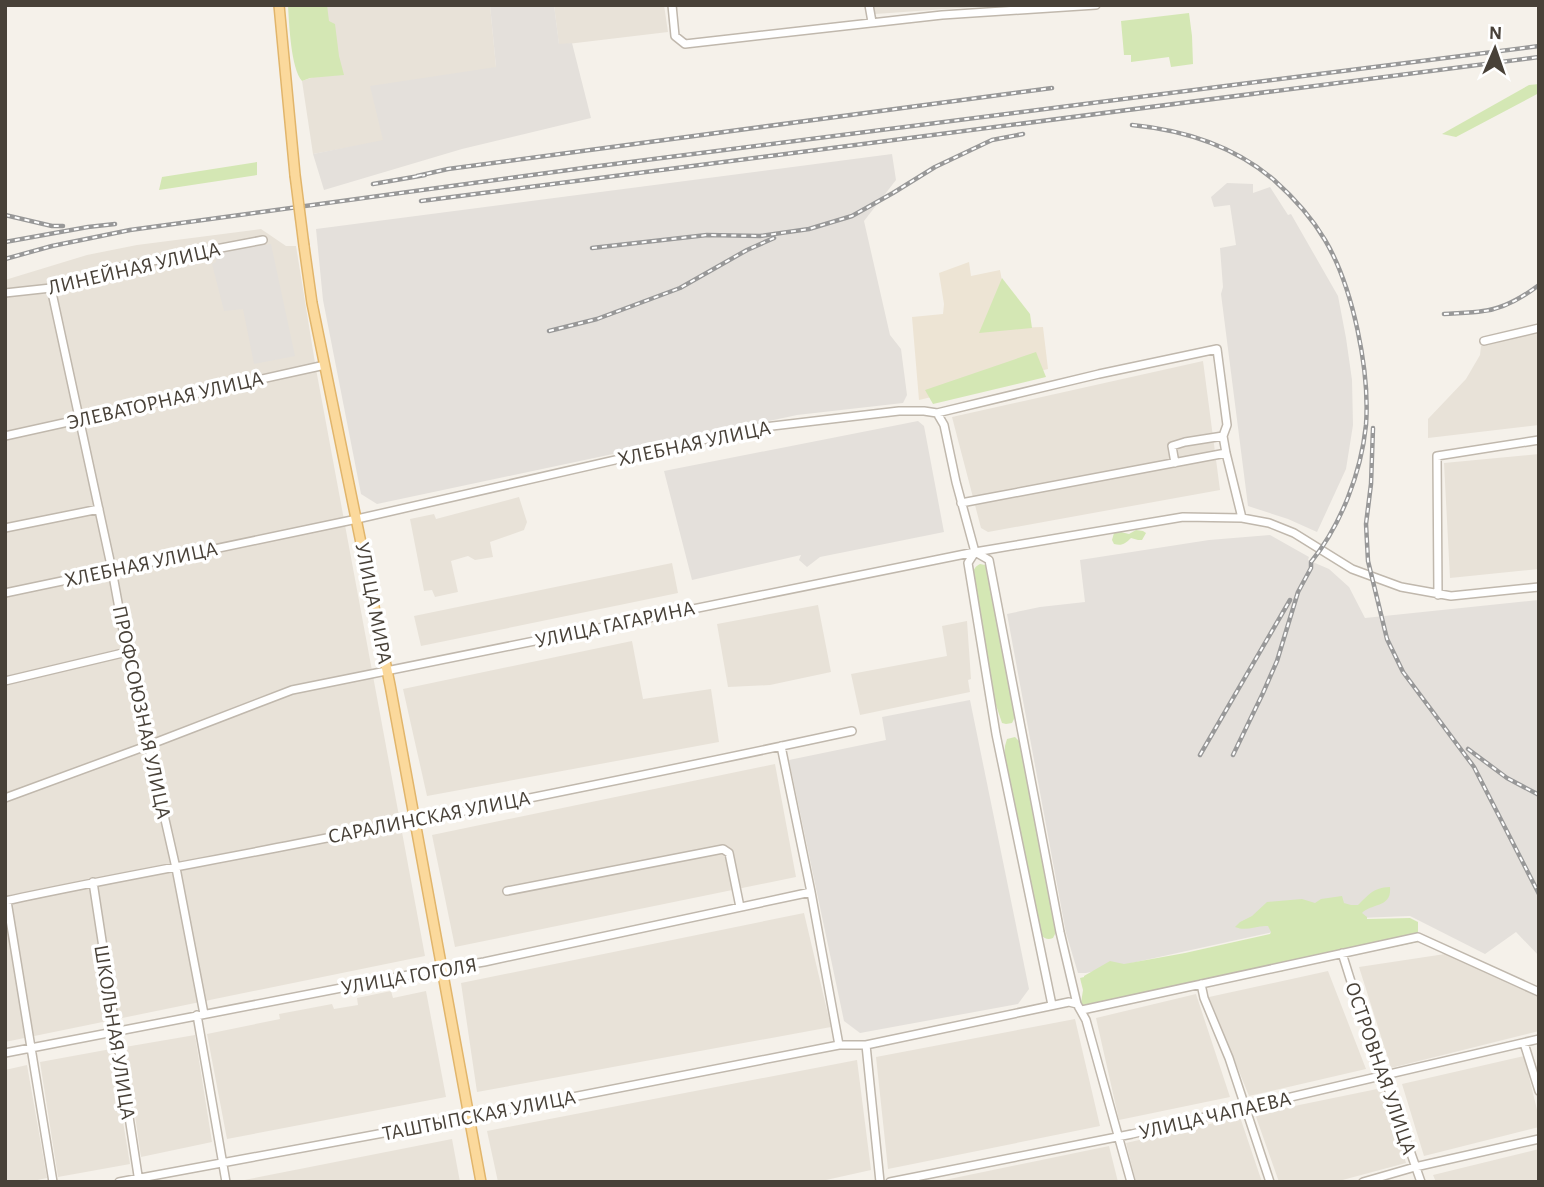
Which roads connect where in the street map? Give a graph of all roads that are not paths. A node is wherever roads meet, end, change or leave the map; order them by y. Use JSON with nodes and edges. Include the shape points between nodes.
{"nodes":[{"id":1,"x":272,"y":5,"type":"edge"},
{"id":2,"x":280,"y":5,"type":"edge"},
{"id":3,"x":671,"y":5,"type":"edge"},
{"id":4,"x":869,"y":5,"type":"edge"},
{"id":5,"x":1096,"y":5,"type":"edge"},
{"id":6,"x":872,"y":22,"type":"junction"},
{"id":7,"x":280,"y":23,"type":"junction"},
{"id":8,"x":263,"y":240,"type":"dead end"},
{"id":9,"x":51,"y":288,"type":"junction"},
{"id":10,"x":5,"y":293,"type":"edge"},
{"id":11,"x":1539,"y":328,"type":"edge"},
{"id":12,"x":1484,"y":341,"type":"dead end"},
{"id":13,"x":325,"y":365,"type":"junction"},
{"id":14,"x":937,"y":413,"type":"junction"},
{"id":15,"x":80,"y":419,"type":"junction"},
{"id":16,"x":5,"y":436,"type":"edge"},
{"id":17,"x":1223,"y":436,"type":"junction"},
{"id":18,"x":1539,"y":440,"type":"edge"},
{"id":19,"x":1226,"y":453,"type":"junction"},
{"id":20,"x":1175,"y":463,"type":"junction"},
{"id":21,"x":961,"y":503,"type":"junction"},
{"id":22,"x":99,"y":509,"type":"junction"},
{"id":23,"x":1242,"y":517,"type":"junction"},
{"id":24,"x":357,"y":519,"type":"junction"},
{"id":25,"x":5,"y":528,"type":"edge"},
{"id":26,"x":975,"y":552,"type":"junction"},
{"id":27,"x":112,"y":570,"type":"junction"},
{"id":28,"x":1539,"y":587,"type":"edge"},
{"id":29,"x":5,"y":593,"type":"edge"},
{"id":30,"x":1438,"y":595,"type":"junction"},
{"id":31,"x":127,"y":652,"type":"junction"},
{"id":32,"x":387,"y":670,"type":"junction"},
{"id":33,"x":5,"y":681,"type":"edge"},
{"id":34,"x":852,"y":731,"type":"dead end"},
{"id":35,"x":149,"y":746,"type":"junction"},
{"id":36,"x":781,"y":746,"type":"junction"},
{"id":37,"x":5,"y":798,"type":"edge"},
{"id":38,"x":415,"y":820,"type":"junction"},
{"id":39,"x":176,"y":868,"type":"junction"},
{"id":40,"x":93,"y":882,"type":"junction"},
{"id":41,"x":507,"y":891,"type":"dead end"},
{"id":42,"x":811,"y":892,"type":"junction"},
{"id":43,"x":6,"y":901,"type":"edge"},
{"id":44,"x":740,"y":906,"type":"junction"},
{"id":45,"x":1342,"y":953,"type":"junction"},
{"id":46,"x":443,"y":969,"type":"junction"},
{"id":47,"x":1201,"y":984,"type":"junction"},
{"id":48,"x":1539,"y":992,"type":"edge"},
{"id":49,"x":1052,"y":1005,"type":"junction"},
{"id":50,"x":1079,"y":1007,"type":"junction"},
{"id":51,"x":201,"y":1014,"type":"junction"},
{"id":52,"x":115,"y":1031,"type":"junction"},
{"id":53,"x":1539,"y":1039,"type":"edge"},
{"id":54,"x":1524,"y":1043,"type":"junction"},
{"id":55,"x":839,"y":1045,"type":"junction"},
{"id":56,"x":866,"y":1045,"type":"junction"},
{"id":57,"x":31,"y":1048,"type":"junction"},
{"id":58,"x":5,"y":1053,"type":"edge"},
{"id":59,"x":1385,"y":1076,"type":"junction"},
{"id":60,"x":1539,"y":1091,"type":"edge"},
{"id":61,"x":1246,"y":1108,"type":"junction"},
{"id":62,"x":470,"y":1117,"type":"junction"},
{"id":63,"x":1118,"y":1137,"type":"junction"},
{"id":64,"x":1539,"y":1139,"type":"edge"},
{"id":65,"x":223,"y":1163,"type":"junction"},
{"id":66,"x":1415,"y":1167,"type":"junction"},
{"id":67,"x":138,"y":1180,"type":"edge"},
{"id":68,"x":52,"y":1182,"type":"edge"},
{"id":69,"x":119,"y":1182,"type":"edge"},
{"id":70,"x":226,"y":1182,"type":"edge"},
{"id":71,"x":481,"y":1182,"type":"edge"},
{"id":72,"x":880,"y":1182,"type":"edge"},
{"id":73,"x":890,"y":1182,"type":"edge"},
{"id":74,"x":1131,"y":1182,"type":"edge"},
{"id":75,"x":1270,"y":1182,"type":"edge"},
{"id":76,"x":1363,"y":1182,"type":"edge"},
{"id":77,"x":1421,"y":1182,"type":"edge"}],
"edges":[{"from":1,"to":7,"type":"main road"},
{"from":2,"to":7,"type":"main road"},
{"from":3,"to":6,"type":"street","via":[[675,36],[685,44]]},
{"from":4,"to":6,"type":"street"},
{"from":5,"to":6,"type":"street"},
{"from":7,"to":13,"type":"main road","name":"УЛИЦА МИРА","bridge":true,"via":[[304,246]]},
{"from":8,"to":9,"type":"street","name":"ЛИНЕЙНАЯ УЛИЦА","via":[[105,270]]},
{"from":9,"to":10,"type":"street","name":"ЛИНЕЙНАЯ УЛИЦА"},
{"from":9,"to":15,"type":"street","name":"ПРОФСОЮЗНАЯ УЛИЦА"},
{"from":11,"to":12,"type":"street"},
{"from":13,"to":15,"type":"street","name":"ЭЛЕВАТОРНАЯ УЛИЦА"},
{"from":13,"to":24,"type":"main road","name":"УЛИЦА МИРА"},
{"from":14,"to":17,"type":"street","name":"ХЛЕБНАЯ УЛИЦА","via":[[1217,349],[1227,425]]},
{"from":14,"to":21,"type":"street","via":[[944,425]]},
{"from":14,"to":24,"type":"street","name":"ХЛЕБНАЯ УЛИЦА","via":[[899,411],[755,428]]},
{"from":15,"to":16,"type":"street","name":"ЭЛЕВАТОРНАЯ УЛИЦА"},
{"from":15,"to":22,"type":"street","name":"ПРОФСОЮЗНАЯ УЛИЦА"},
{"from":17,"to":19,"type":"street","name":"ХЛЕБНАЯ УЛИЦА"},
{"from":17,"to":20,"type":"street","via":[[1172,446]]},
{"from":18,"to":30,"type":"street","via":[[1437,456]]},
{"from":19,"to":20,"type":"street"},
{"from":19,"to":23,"type":"street","name":"ХЛЕБНАЯ УЛИЦА"},
{"from":20,"to":21,"type":"street"},
{"from":21,"to":26,"type":"street"},
{"from":22,"to":25,"type":"street"},
{"from":22,"to":27,"type":"street","name":"ПРОФСОЮЗНАЯ УЛИЦА"},
{"from":23,"to":26,"type":"street","name":"УЛИЦА ГАГАРИНА","via":[[1183,517]]},
{"from":23,"to":30,"type":"street","name":"УЛИЦА ГАГАРИНА","via":[[1294,533],[1371,577]]},
{"from":24,"to":27,"type":"street","name":"ХЛЕБНАЯ УЛИЦА"},
{"from":24,"to":32,"type":"main road","name":"УЛИЦА МИРА"},
{"from":26,"to":32,"type":"street","name":"УЛИЦА ГАГАРИНА"},
{"from":26,"to":49,"type":"street","via":[[968,563],[996,734]]},
{"from":26,"to":50,"type":"street","via":[[989,560],[1060,932]]},
{"from":27,"to":29,"type":"street","name":"ХЛЕБНАЯ УЛИЦА"},
{"from":27,"to":31,"type":"street","name":"ПРОФСОЮЗНАЯ УЛИЦА"},
{"from":28,"to":30,"type":"street","name":"УЛИЦА ГАГАРИНА"},
{"from":31,"to":33,"type":"street"},
{"from":31,"to":35,"type":"street","name":"ПРОФСОЮЗНАЯ УЛИЦА"},
{"from":32,"to":35,"type":"street","name":"УЛИЦА ГАГАРИНА","via":[[292,690]]},
{"from":32,"to":38,"type":"main road","name":"УЛИЦА МИРА"},
{"from":34,"to":36,"type":"street","name":"САРАЛИНСКАЯ УЛИЦА"},
{"from":35,"to":37,"type":"street","name":"УЛИЦА ГАГАРИНА"},
{"from":35,"to":39,"type":"street","name":"ПРОФСОЮЗНАЯ УЛИЦА"},
{"from":36,"to":38,"type":"street","name":"САРАЛИНСКАЯ УЛИЦА"},
{"from":36,"to":42,"type":"street"},
{"from":38,"to":39,"type":"street","name":"САРАЛИНСКАЯ УЛИЦА"},
{"from":38,"to":46,"type":"main road","name":"УЛИЦА МИРА"},
{"from":39,"to":40,"type":"street","name":"САРАЛИНСКАЯ УЛИЦА"},
{"from":39,"to":51,"type":"street","name":"ПРОФСОЮЗНАЯ УЛИЦА"},
{"from":40,"to":43,"type":"street","name":"САРАЛИНСКАЯ УЛИЦА"},
{"from":40,"to":52,"type":"street","name":"ШКОЛЬНАЯ УЛИЦА"},
{"from":41,"to":44,"type":"street","via":[[723,849],[729,853]]},
{"from":42,"to":44,"type":"street","name":"УЛИЦА ГОГОЛЯ"},
{"from":42,"to":55,"type":"street"},
{"from":43,"to":57,"type":"street"},
{"from":44,"to":46,"type":"street","name":"УЛИЦА ГОГОЛЯ"},
{"from":45,"to":47,"type":"street","name":"ТАШТЫПСКАЯ УЛИЦА"},
{"from":45,"to":48,"type":"street","name":"ТАШТЫПСКАЯ УЛИЦА","via":[[1418,937]]},
{"from":45,"to":59,"type":"street","name":"ОСТРОВНАЯ УЛИЦА"},
{"from":46,"to":51,"type":"street","name":"УЛИЦА ГОГОЛЯ"},
{"from":46,"to":62,"type":"main road","name":"УЛИЦА МИРА"},
{"from":47,"to":50,"type":"street","name":"ТАШТЫПСКАЯ УЛИЦА"},
{"from":47,"to":61,"type":"street"},
{"from":49,"to":50,"type":"street","name":"ТАШТЫПСКАЯ УЛИЦА","via":[[1069,1002]]},
{"from":49,"to":56,"type":"street","name":"ТАШТЫПСКАЯ УЛИЦА"},
{"from":50,"to":63,"type":"street"},
{"from":51,"to":52,"type":"street","name":"УЛИЦА ГОГОЛЯ"},
{"from":51,"to":65,"type":"street","name":"ПРОФСОЮЗНАЯ УЛИЦА"},
{"from":52,"to":57,"type":"street","name":"УЛИЦА ГОГОЛЯ"},
{"from":52,"to":67,"type":"street","name":"ШКОЛЬНАЯ УЛИЦА"},
{"from":53,"to":54,"type":"street","name":"УЛИЦА ЧАПАЕВА"},
{"from":54,"to":59,"type":"street","name":"УЛИЦА ЧАПАЕВА"},
{"from":54,"to":60,"type":"street"},
{"from":55,"to":56,"type":"street","name":"ТАШТЫПСКАЯ УЛИЦА"},
{"from":55,"to":62,"type":"street","name":"ТАШТЫПСКАЯ УЛИЦА"},
{"from":56,"to":72,"type":"street"},
{"from":57,"to":58,"type":"street","name":"УЛИЦА ГОГОЛЯ"},
{"from":57,"to":68,"type":"street"},
{"from":59,"to":61,"type":"street","name":"УЛИЦА ЧАПАЕВА"},
{"from":59,"to":66,"type":"street","name":"ОСТРОВНАЯ УЛИЦА"},
{"from":61,"to":63,"type":"street","name":"УЛИЦА ЧАПАЕВА"},
{"from":61,"to":75,"type":"street"},
{"from":62,"to":65,"type":"street","name":"ТАШТЫПСКАЯ УЛИЦА"},
{"from":62,"to":71,"type":"main road","name":"УЛИЦА МИРА"},
{"from":63,"to":73,"type":"street","name":"УЛИЦА ЧАПАЕВА"},
{"from":63,"to":74,"type":"street"},
{"from":64,"to":66,"type":"street"},
{"from":65,"to":67,"type":"street","name":"ТАШТЫПСКАЯ УЛИЦА"},
{"from":65,"to":70,"type":"street","name":"ПРОФСОЮЗНАЯ УЛИЦА"},
{"from":66,"to":76,"type":"street"},
{"from":66,"to":77,"type":"street","name":"ОСТРОВНАЯ УЛИЦА"},
{"from":67,"to":69,"type":"street","name":"ТАШТЫПСКАЯ УЛИЦА"}]}
